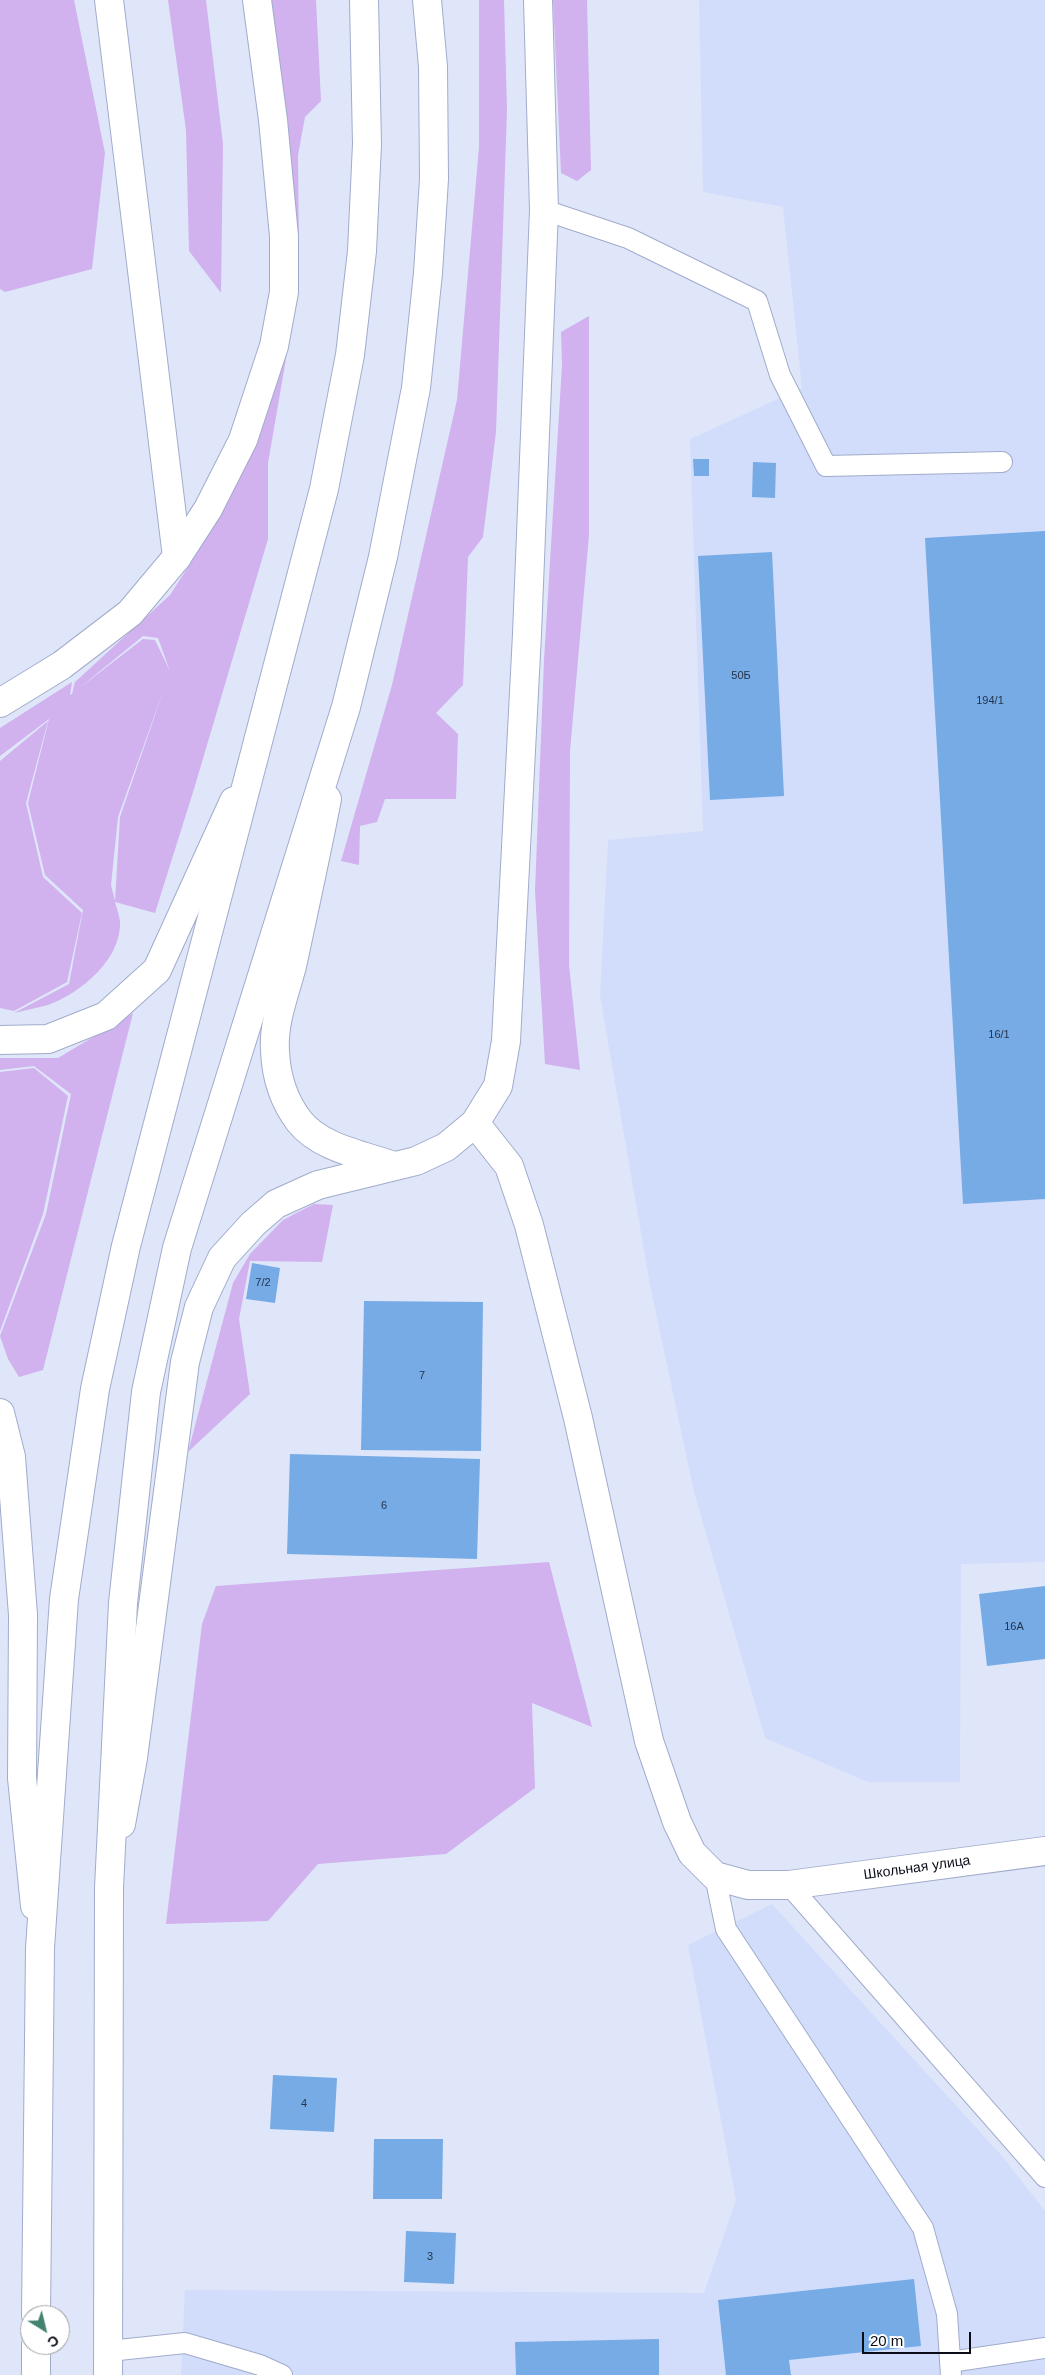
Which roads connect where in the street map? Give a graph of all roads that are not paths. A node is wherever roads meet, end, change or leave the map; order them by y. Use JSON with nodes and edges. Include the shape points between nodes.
{"nodes":[{"id":1,"x":109,"y":0,"type":"edge"},
{"id":2,"x":257,"y":0,"type":"edge"},
{"id":3,"x":364,"y":0,"type":"edge"},
{"id":4,"x":427,"y":0,"type":"edge"},
{"id":5,"x":538,"y":0,"type":"edge"},
{"id":6,"x":544,"y":210,"type":"junction"},
{"id":7,"x":1002,"y":462,"type":"dead end"},
{"id":8,"x":177,"y":557,"type":"junction"},
{"id":9,"x":0,"y":703,"type":"edge"},
{"id":10,"x":346,"y":706,"type":"junction"},
{"id":11,"x":251,"y":763,"type":"junction"},
{"id":12,"x":0,"y":1040,"type":"edge"},
{"id":13,"x":476,"y":1123,"type":"junction"},
{"id":14,"x":394,"y":1166,"type":"junction"},
{"id":15,"x":0,"y":1413,"type":"edge"},
{"id":16,"x":1045,"y":1851,"type":"edge"},
{"id":17,"x":715,"y":1876,"type":"junction"},
{"id":18,"x":789,"y":1885,"type":"junction"},
{"id":19,"x":110,"y":1888,"type":"junction"},
{"id":20,"x":40,"y":1948,"type":"junction"},
{"id":21,"x":1045,"y":2177,"type":"edge"},
{"id":22,"x":36,"y":2305,"type":"edge"},
{"id":23,"x":1045,"y":2348,"type":"edge"},
{"id":24,"x":36,"y":2355,"type":"edge"},
{"id":25,"x":109,"y":2363,"type":"edge"},
{"id":26,"x":950,"y":2368,"type":"edge"},
{"id":27,"x":36,"y":2375,"type":"edge"},
{"id":28,"x":282,"y":2375,"type":"edge"}],
"edges":[{"from":1,"to":8,"type":"main road"},
{"from":2,"to":8,"type":"main road","via":[[284,236],[284,292],[274,346],[242,440],[208,509]]},
{"from":3,"to":11,"type":"main road","via":[[367,154],[362,251],[350,355],[324,489]]},
{"from":4,"to":10,"type":"main road","via":[[433,67],[434,179],[416,388],[383,557]]},
{"from":5,"to":6,"type":"main road"},
{"from":6,"to":7,"type":"lane","via":[[628,238],[757,301],[780,375],[826,466]]},
{"from":6,"to":13,"type":"main road","via":[[506,1041],[498,1086]]},
{"from":8,"to":9,"type":"main road","via":[[130,613],[62,665]]},
{"from":10,"to":14,"type":"main road","via":[[311,881],[276,1022],[274,1049],[280,1084],[300,1122],[321,1140]]},
{"from":10,"to":19,"type":"main road","via":[[178,1248],[146,1392],[123,1603]]},
{"from":11,"to":12,"type":"main road","via":[[158,970],[106,1016],[48,1039]]},
{"from":11,"to":20,"type":"main road","via":[[126,1246],[95,1389],[64,1599]]},
{"from":13,"to":14,"type":"main road","via":[[446,1147],[416,1161]]},
{"from":13,"to":17,"type":"main road","via":[[509,1166],[529,1225],[578,1418],[649,1741],[677,1822],[692,1852]]},
{"from":14,"to":19,"type":"main road","via":[[318,1185],[276,1204],[222,1258],[199,1307],[185,1362],[133,1758]]},
{"from":15,"to":20,"type":"main road","via":[[11,1457],[23,1615],[22,1778]]},
{"from":16,"to":18,"type":"main road","name":"Школьная улица"},
{"from":17,"to":18,"type":"main road","name":"Школьная улица","via":[[748,1885]]},
{"from":17,"to":26,"type":"lane","via":[[726,1929],[923,2228],[947,2314]]},
{"from":18,"to":21,"type":"lane"},
{"from":19,"to":25,"type":"main road"},
{"from":20,"to":22,"type":"main road"},
{"from":23,"to":26,"type":"lane"},
{"from":24,"to":27,"type":"main road"},
{"from":25,"to":28,"type":"lane","via":[[185,2343],[260,2365]]}]}
